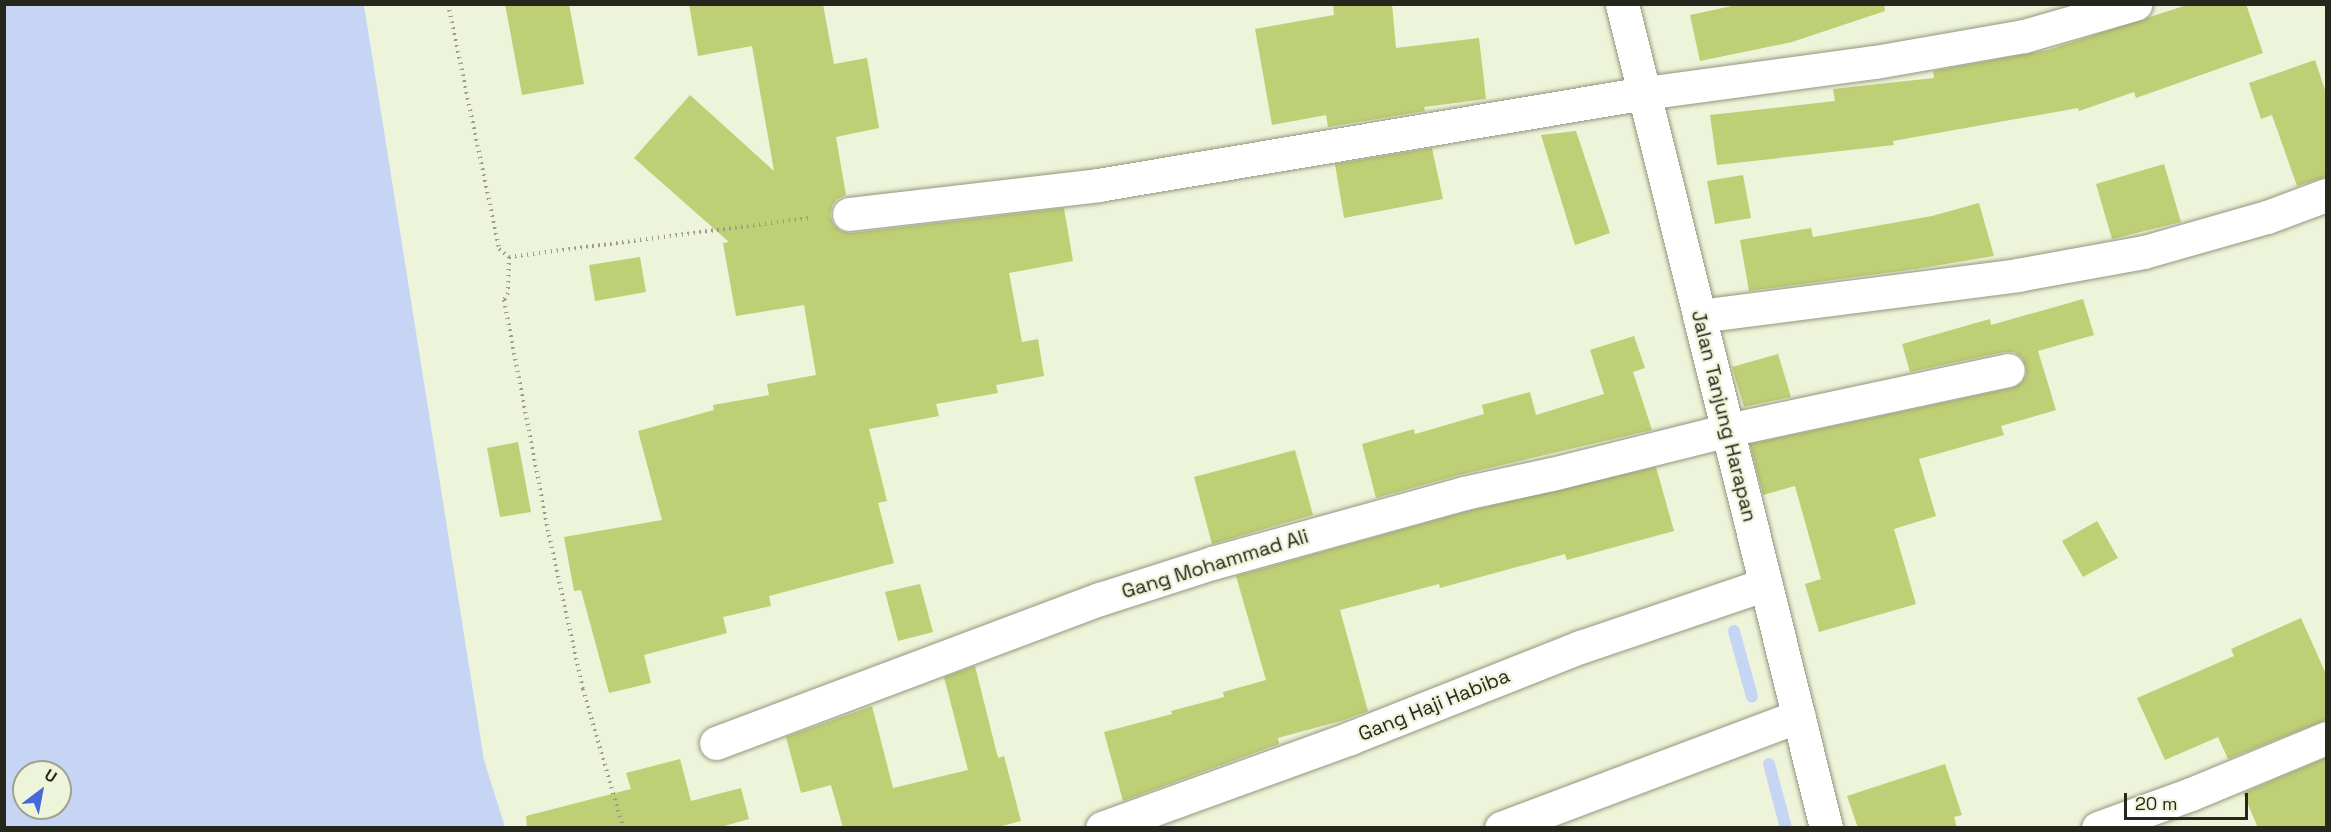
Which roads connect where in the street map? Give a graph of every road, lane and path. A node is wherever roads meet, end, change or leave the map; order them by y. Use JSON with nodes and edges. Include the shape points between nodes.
{"nodes":[{"id":1,"x":448,"y":4,"type":"edge"},
{"id":2,"x":1622,"y":4,"type":"edge"},
{"id":3,"x":2135,"y":4,"type":"edge"},
{"id":4,"x":1645,"y":93,"type":"junction"},
{"id":5,"x":2326,"y":195,"type":"edge"},
{"id":6,"x":849,"y":214,"type":"joint"},
{"id":7,"x":509,"y":257,"type":"junction"},
{"id":8,"x":1699,"y":316,"type":"junction"},
{"id":9,"x":2008,"y":370,"type":"dead end"},
{"id":10,"x":1728,"y":430,"type":"junction"},
{"id":11,"x":1766,"y":584,"type":"junction"},
{"id":12,"x":1799,"y":716,"type":"junction"},
{"id":13,"x":2326,"y":738,"type":"edge"},
{"id":14,"x":716,"y":743,"type":"dead end"},
{"id":15,"x":623,"y":828,"type":"edge"},
{"id":16,"x":1102,"y":828,"type":"edge"},
{"id":17,"x":1501,"y":828,"type":"edge"},
{"id":18,"x":1826,"y":828,"type":"edge"},
{"id":19,"x":2098,"y":828,"type":"edge"}],
"edges":[{"from":1,"to":7,"type":"path","via":[[499,249]]},
{"from":2,"to":4,"type":"street","name":"Jalan Tanjung Harapan"},
{"from":3,"to":4,"type":"street","via":[[2024,36],[1875,62]]},
{"from":4,"to":6,"type":"street","via":[[1098,185]]},
{"from":4,"to":8,"type":"street","name":"Jalan Tanjung Harapan"},
{"from":5,"to":8,"type":"street","via":[[2266,218],[2144,252],[2017,275]]},
{"from":6,"to":7,"type":"path"},
{"from":7,"to":15,"type":"path","via":[[508,293],[504,300],[549,535],[583,689]]},
{"from":8,"to":10,"type":"street","name":"Jalan Tanjung Harapan"},
{"from":9,"to":10,"type":"street","name":"Gang Mohammad Ali"},
{"from":10,"to":11,"type":"street","name":"Jalan Tanjung Harapan"},
{"from":10,"to":14,"type":"street","name":"Gang Mohammad Ali","via":[[1464,493],[1212,563],[1100,599]]},
{"from":11,"to":12,"type":"street","name":"Jalan Tanjung Harapan"},
{"from":11,"to":16,"type":"street","name":"Gang Haji Habiba","via":[[1580,647],[1350,738]]},
{"from":12,"to":17,"type":"street"},
{"from":12,"to":18,"type":"street","name":"Jalan Tanjung Harapan"},
{"from":13,"to":19,"type":"street"}]}
